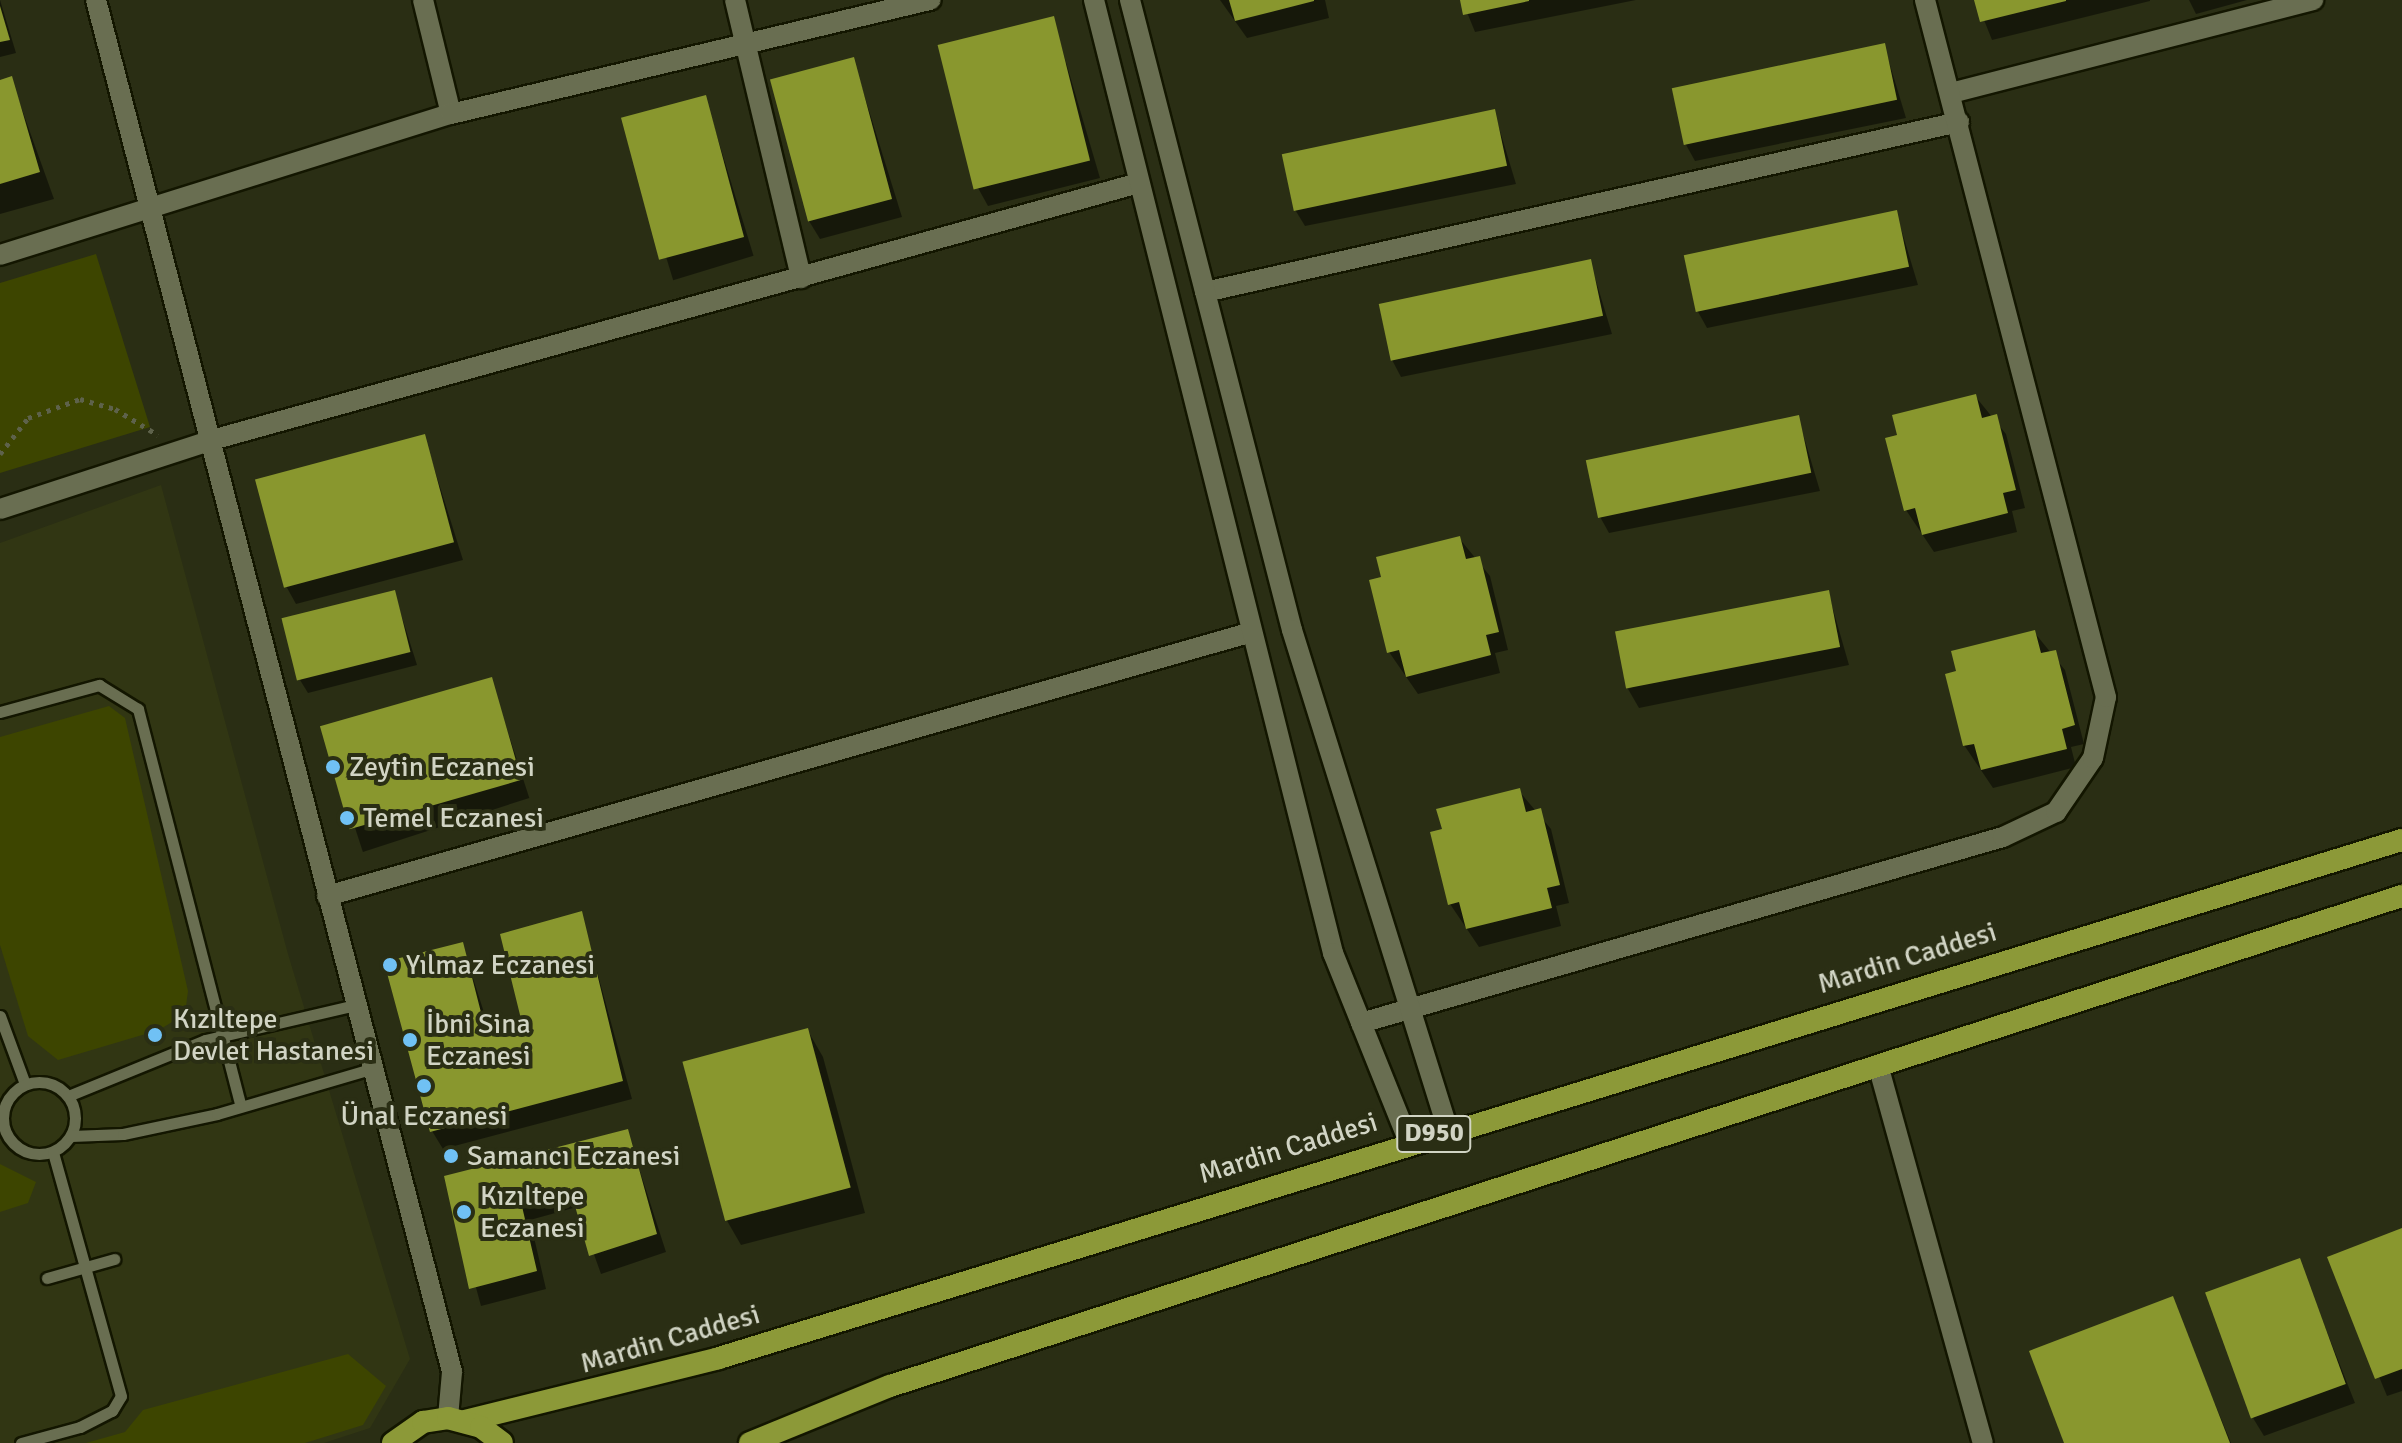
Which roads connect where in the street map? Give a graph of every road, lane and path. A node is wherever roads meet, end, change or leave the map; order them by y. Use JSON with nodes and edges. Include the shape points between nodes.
{"nodes":[{"id":1,"x":96,"y":0,"type":"edge"},
{"id":2,"x":423,"y":0,"type":"edge"},
{"id":3,"x":735,"y":0,"type":"edge"},
{"id":4,"x":931,"y":0,"type":"edge"},
{"id":5,"x":1094,"y":0,"type":"edge"},
{"id":6,"x":1130,"y":0,"type":"edge"},
{"id":7,"x":1925,"y":0,"type":"edge"},
{"id":8,"x":2313,"y":0,"type":"edge"},
{"id":9,"x":746,"y":43,"type":"junction"},
{"id":10,"x":1951,"y":93,"type":"junction"},
{"id":11,"x":451,"y":114,"type":"junction"},
{"id":12,"x":1959,"y":122,"type":"junction"},
{"id":13,"x":1135,"y":184,"type":"junction"},
{"id":14,"x":146,"y":212,"type":"junction"},
{"id":15,"x":0,"y":255,"type":"edge"},
{"id":16,"x":801,"y":278,"type":"junction"},
{"id":17,"x":1205,"y":292,"type":"junction"},
{"id":18,"x":212,"y":440,"type":"junction"},
{"id":19,"x":0,"y":454,"type":"edge"},
{"id":20,"x":163,"y":456,"type":"junction"},
{"id":21,"x":0,"y":509,"type":"edge"},
{"id":22,"x":1252,"y":632,"type":"junction"},
{"id":23,"x":0,"y":712,"type":"edge"},
{"id":24,"x":2402,"y":840,"type":"edge"},
{"id":25,"x":327,"y":896,"type":"junction"},
{"id":26,"x":2402,"y":896,"type":"edge"},
{"id":27,"x":356,"y":1005,"type":"junction"},
{"id":28,"x":1406,"y":1010,"type":"junction"},
{"id":29,"x":0,"y":1016,"type":"edge"},
{"id":30,"x":1361,"y":1023,"type":"junction"},
{"id":31,"x":224,"y":1035,"type":"junction"},
{"id":32,"x":1878,"y":1065,"type":"junction"},
{"id":33,"x":371,"y":1069,"type":"junction"},
{"id":34,"x":25,"y":1084,"type":"junction"},
{"id":35,"x":68,"y":1096,"type":"junction"},
{"id":36,"x":241,"y":1106,"type":"junction"},
{"id":37,"x":1448,"y":1130,"type":"junction"},
{"id":38,"x":71,"y":1136,"type":"junction"},
{"id":39,"x":1409,"y":1142,"type":"junction"},
{"id":40,"x":53,"y":1152,"type":"junction"},
{"id":41,"x":114,"y":1259,"type":"dead end"},
{"id":42,"x":86,"y":1267,"type":"junction"},
{"id":43,"x":47,"y":1278,"type":"dead end"},
{"id":44,"x":456,"y":1420,"type":"junction"},
{"id":45,"x":393,"y":1440,"type":"edge"},
{"id":46,"x":21,"y":1443,"type":"edge"},
{"id":47,"x":502,"y":1443,"type":"edge"},
{"id":48,"x":750,"y":1443,"type":"edge"},
{"id":49,"x":1983,"y":1443,"type":"edge"}],
"edges":[{"from":1,"to":14,"type":"street"},
{"from":2,"to":11,"type":"street"},
{"from":3,"to":9,"type":"street"},
{"from":4,"to":9,"type":"street"},
{"from":5,"to":13,"type":"street"},
{"from":6,"to":17,"type":"street"},
{"from":7,"to":10,"type":"street"},
{"from":8,"to":10,"type":"street"},
{"from":9,"to":11,"type":"street"},
{"from":9,"to":16,"type":"street"},
{"from":10,"to":12,"type":"street"},
{"from":11,"to":14,"type":"street"},
{"from":12,"to":17,"type":"street"},
{"from":12,"to":28,"type":"street","via":[[2106,697],[2093,758],[2074,789],[2056,812],[2003,837]]},
{"from":13,"to":16,"type":"street"},
{"from":13,"to":22,"type":"street"},
{"from":14,"to":15,"type":"street"},
{"from":14,"to":18,"type":"street"},
{"from":16,"to":18,"type":"street"},
{"from":17,"to":28,"type":"street","via":[[1292,630]]},
{"from":18,"to":20,"type":"street"},
{"from":18,"to":25,"type":"street"},
{"from":19,"to":20,"type":"path","via":[[28,418],[80,399],[156,428]]},
{"from":20,"to":21,"type":"street"},
{"from":22,"to":25,"type":"street"},
{"from":22,"to":30,"type":"street","via":[[1333,953]]},
{"from":23,"to":31,"type":"lane","via":[[99,685],[138,709],[205,990]]},
{"from":24,"to":37,"type":"highway","name":"Mardin Caddesi","number":"D950"},
{"from":25,"to":27,"type":"street"},
{"from":26,"to":32,"type":"highway","number":"D950"},
{"from":27,"to":31,"type":"lane"},
{"from":27,"to":33,"type":"street"},
{"from":28,"to":30,"type":"street"},
{"from":28,"to":37,"type":"street"},
{"from":29,"to":34,"type":"lane"},
{"from":30,"to":39,"type":"street"},
{"from":31,"to":35,"type":"lane"},
{"from":31,"to":36,"type":"lane"},
{"from":32,"to":48,"type":"highway","number":"D950","via":[[890,1386]]},
{"from":32,"to":49,"type":"street"},
{"from":33,"to":36,"type":"lane"},
{"from":33,"to":44,"type":"street","via":[[452,1372]]},
{"from":34,"to":35,"type":"lane","via":[[49,1083]]},
{"from":34,"to":40,"type":"lane","via":[[7,1100],[7,1136],[25,1152]]},
{"from":35,"to":38,"type":"lane","via":[[76,1119]]},
{"from":36,"to":38,"type":"lane","via":[[123,1134]]},
{"from":37,"to":39,"type":"highway","name":"Mardin Caddesi","number":"D950"},
{"from":38,"to":40,"type":"lane"},
{"from":39,"to":44,"type":"highway","name":"Mardin Caddesi","number":"D950","via":[[719,1358]]},
{"from":40,"to":42,"type":"lane"},
{"from":41,"to":42,"type":"lane"},
{"from":42,"to":43,"type":"lane"},
{"from":42,"to":46,"type":"lane","via":[[121,1396],[112,1411],[80,1427]]},
{"from":44,"to":45,"type":"highway","name":"Mardin Caddesi"},
{"from":44,"to":47,"type":"highway"}]}
